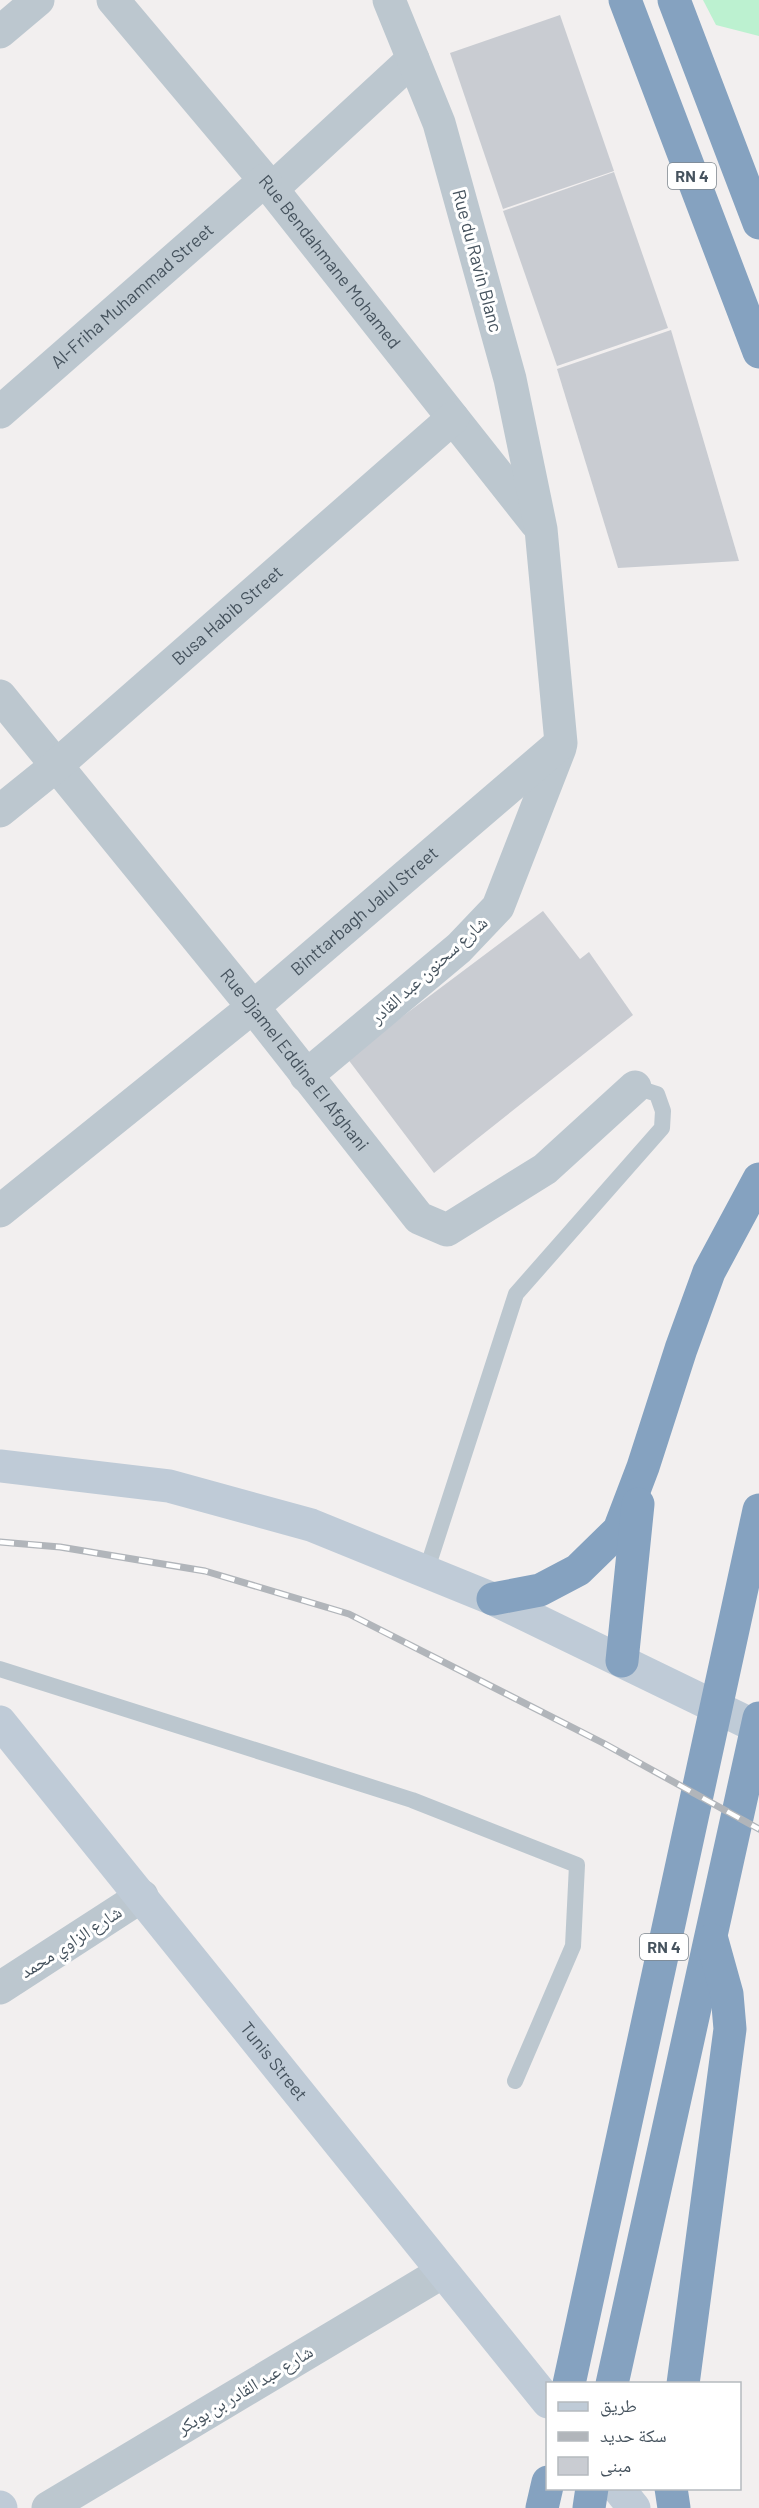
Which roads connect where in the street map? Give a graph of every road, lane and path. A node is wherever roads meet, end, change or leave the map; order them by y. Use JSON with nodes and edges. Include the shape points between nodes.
{"nodes":[{"id":1,"x":38,"y":0,"type":"edge"},
{"id":2,"x":113,"y":0,"type":"edge"},
{"id":3,"x":389,"y":0,"type":"edge"},
{"id":4,"x":625,"y":0,"type":"edge"},
{"id":5,"x":674,"y":0,"type":"edge"},
{"id":6,"x":0,"y":32,"type":"edge"},
{"id":7,"x":412,"y":59,"type":"junction"},
{"id":8,"x":268,"y":184,"type":"junction"},
{"id":9,"x":759,"y":223,"type":"edge"},
{"id":10,"x":759,"y":352,"type":"edge"},
{"id":11,"x":0,"y":412,"type":"edge"},
{"id":12,"x":453,"y":418,"type":"junction"},
{"id":13,"x":541,"y":529,"type":"junction"},
{"id":14,"x":0,"y":696,"type":"edge"},
{"id":15,"x":561,"y":743,"type":"junction"},
{"id":16,"x":57,"y":765,"type":"junction"},
{"id":17,"x":0,"y":811,"type":"edge"},
{"id":18,"x":253,"y":1007,"type":"junction"},
{"id":19,"x":306,"y":1076,"type":"junction"},
{"id":20,"x":635,"y":1087,"type":"joint"},
{"id":21,"x":753,"y":1189,"type":"edge"},
{"id":22,"x":0,"y":1211,"type":"edge"},
{"id":23,"x":0,"y":1466,"type":"edge"},
{"id":24,"x":643,"y":1467,"type":"junction"},
{"id":25,"x":759,"y":1510,"type":"edge"},
{"id":26,"x":426,"y":1572,"type":"junction"},
{"id":27,"x":493,"y":1599,"type":"junction"},
{"id":28,"x":622,"y":1661,"type":"junction"},
{"id":29,"x":0,"y":1669,"type":"edge"},
{"id":30,"x":759,"y":1718,"type":"edge"},
{"id":31,"x":0,"y":1722,"type":"edge"},
{"id":32,"x":759,"y":1728,"type":"edge"},
{"id":33,"x":142,"y":1896,"type":"junction"},
{"id":34,"x":711,"y":1934,"type":"junction"},
{"id":35,"x":0,"y":1988,"type":"edge"},
{"id":36,"x":515,"y":2081,"type":"dead end"},
{"id":37,"x":441,"y":2272,"type":"junction"},
{"id":38,"x":569,"y":2382,"type":"edge"},
{"id":39,"x":612,"y":2382,"type":"edge"},
{"id":40,"x":683,"y":2382,"type":"edge"},
{"id":41,"x":546,"y":2400,"type":"edge"},
{"id":42,"x":546,"y":2490,"type":"edge"},
{"id":43,"x":592,"y":2490,"type":"edge"},
{"id":44,"x":620,"y":2490,"type":"edge"},
{"id":45,"x":671,"y":2490,"type":"edge"},
{"id":46,"x":48,"y":2508,"type":"edge"},
{"id":47,"x":542,"y":2508,"type":"edge"},
{"id":48,"x":589,"y":2508,"type":"edge"},
{"id":49,"x":634,"y":2508,"type":"edge"},
{"id":50,"x":674,"y":2508,"type":"edge"}],
"edges":[{"from":1,"to":6,"type":"street"},
{"from":2,"to":8,"type":"street","name":"Rue Bendahmane Mohamed"},
{"from":3,"to":7,"type":"street","name":"Rue du Ravin Blanc"},
{"from":4,"to":10,"type":"highway","number":"RN 4"},
{"from":5,"to":9,"type":"highway","number":"RN 4"},
{"from":7,"to":8,"type":"street","name":"Al-Friha Muhammad Street"},
{"from":7,"to":13,"type":"street","name":"Rue du Ravin Blanc","via":[[439,123],[510,379]]},
{"from":8,"to":11,"type":"street","name":"Al-Friha Muhammad Street"},
{"from":8,"to":12,"type":"street","name":"Rue Bendahmane Mohamed"},
{"from":12,"to":13,"type":"street","name":"Rue Bendahmane Mohamed"},
{"from":12,"to":16,"type":"street","name":"Busa Habib Street"},
{"from":13,"to":15,"type":"street"},
{"from":14,"to":16,"type":"street","name":"Rue Djamel Eddine El Afghani"},
{"from":15,"to":18,"type":"street","name":"Binttarbagh Jalul Street"},
{"from":15,"to":19,"type":"street","name":"شارع سحنون عبد القادر","via":[[498,907],[459,948]]},
{"from":16,"to":17,"type":"street","name":"Busa Habib Street"},
{"from":16,"to":18,"type":"street","name":"Rue Djamel Eddine El Afghani"},
{"from":18,"to":19,"type":"street","name":"Rue Djamel Eddine El Afghani"},
{"from":18,"to":22,"type":"street","name":"Binttarbagh Jalul Street"},
{"from":19,"to":20,"type":"street","name":"Rue Djamel Eddine El Afghani","via":[[419,1218],[447,1230],[545,1169]]},
{"from":20,"to":26,"type":"lane","via":[[657,1094],[663,1111],[662,1128],[516,1294]]},
{"from":21,"to":24,"type":"highway","via":[[709,1272]]},
{"from":23,"to":26,"type":"main road","via":[[169,1486],[311,1525]]},
{"from":24,"to":27,"type":"highway","via":[[619,1530],[578,1570],[540,1590]]},
{"from":24,"to":28,"type":"highway"},
{"from":25,"to":38,"type":"highway","number":"RN 4"},
{"from":26,"to":27,"type":"main road"},
{"from":27,"to":28,"type":"main road"},
{"from":28,"to":32,"type":"main road"},
{"from":29,"to":36,"type":"lane","via":[[412,1800],[578,1864],[573,1946]]},
{"from":30,"to":34,"type":"highway","number":"RN 4"},
{"from":31,"to":33,"type":"main road","name":"Tunis Street"},
{"from":33,"to":35,"type":"street","name":"شارع الزاوي محمد"},
{"from":33,"to":37,"type":"main road","name":"Tunis Street"},
{"from":34,"to":39,"type":"highway","number":"RN 4"},
{"from":34,"to":40,"type":"highway","via":[[727,1994],[730,2029]]},
{"from":37,"to":41,"type":"main road","name":"Tunis Street"},
{"from":37,"to":46,"type":"street","name":"شارع عبد القادر بن بوبكر"},
{"from":42,"to":47,"type":"highway"},
{"from":43,"to":48,"type":"highway"},
{"from":44,"to":49,"type":"main road"},
{"from":45,"to":50,"type":"highway"}]}
